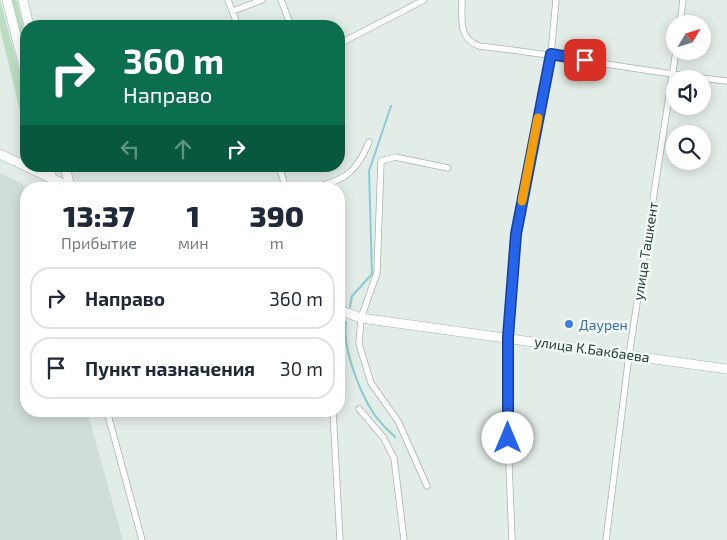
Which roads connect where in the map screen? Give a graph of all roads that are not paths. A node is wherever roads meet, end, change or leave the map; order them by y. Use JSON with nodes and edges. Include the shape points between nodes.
{"nodes":[{"id":1,"x":8,"y":0,"type":"edge"},
{"id":2,"x":23,"y":0,"type":"edge"},
{"id":3,"x":228,"y":0,"type":"edge"},
{"id":4,"x":262,"y":0,"type":"edge"},
{"id":5,"x":281,"y":0,"type":"edge"},
{"id":6,"x":424,"y":0,"type":"edge"},
{"id":7,"x":462,"y":0,"type":"edge"},
{"id":8,"x":556,"y":0,"type":"edge"},
{"id":9,"x":683,"y":0,"type":"edge"},
{"id":10,"x":233,"y":11,"type":"junction"},
{"id":11,"x":681,"y":15,"type":"edge"},
{"id":12,"x":28,"y":20,"type":"edge"},
{"id":13,"x":236,"y":20,"type":"edge"},
{"id":14,"x":288,"y":20,"type":"edge"},
{"id":15,"x":345,"y":41,"type":"edge"},
{"id":16,"x":20,"y":50,"type":"edge"},
{"id":17,"x":551,"y":54,"type":"junction"},
{"id":18,"x":666,"y":74,"type":"edge"},
{"id":19,"x":711,"y":79,"type":"edge"},
{"id":20,"x":727,"y":81,"type":"edge"},
{"id":21,"x":666,"y":115,"type":"edge"},
{"id":22,"x":368,"y":142,"type":"dead end"},
{"id":23,"x":0,"y":154,"type":"edge"},
{"id":24,"x":20,"y":164,"type":"edge"},
{"id":25,"x":448,"y":168,"type":"dead end"},
{"id":26,"x":37,"y":172,"type":"edge"},
{"id":27,"x":50,"y":172,"type":"edge"},
{"id":28,"x":52,"y":179,"type":"junction"},
{"id":29,"x":59,"y":182,"type":"edge"},
{"id":30,"x":336,"y":182,"type":"edge"},
{"id":31,"x":345,"y":312,"type":"edge"},
{"id":32,"x":361,"y":318,"type":"junction"},
{"id":33,"x":508,"y":337,"type":"junction"},
{"id":34,"x":630,"y":355,"type":"junction"},
{"id":35,"x":727,"y":369,"type":"edge"},
{"id":36,"x":359,"y":409,"type":"dead end"},
{"id":37,"x":109,"y":417,"type":"edge"},
{"id":38,"x":333,"y":417,"type":"edge"},
{"id":39,"x":428,"y":486,"type":"dead end"},
{"id":40,"x":142,"y":540,"type":"edge"},
{"id":41,"x":340,"y":540,"type":"edge"},
{"id":42,"x":404,"y":540,"type":"edge"},
{"id":43,"x":512,"y":540,"type":"edge"},
{"id":44,"x":606,"y":540,"type":"edge"}],
"edges":[{"from":1,"to":16,"type":"street"},
{"from":2,"to":12,"type":"street"},
{"from":3,"to":10,"type":"street"},
{"from":4,"to":10,"type":"street"},
{"from":5,"to":14,"type":"street"},
{"from":6,"to":15,"type":"street"},
{"from":7,"to":17,"type":"street","via":[[464,33],[469,42]]},
{"from":8,"to":17,"type":"street"},
{"from":9,"to":11,"type":"street"},
{"from":10,"to":13,"type":"street"},
{"from":17,"to":18,"type":"street"},
{"from":17,"to":33,"type":"street","via":[[516,234]]},
{"from":19,"to":20,"type":"street"},
{"from":21,"to":34,"type":"street","name":"улица Ташкент"},
{"from":22,"to":30,"type":"street","via":[[361,161]]},
{"from":23,"to":24,"type":"street"},
{"from":25,"to":32,"type":"street","via":[[395,157],[381,161],[376,273]]},
{"from":26,"to":28,"type":"street"},
{"from":27,"to":28,"type":"street"},
{"from":28,"to":29,"type":"street"},
{"from":31,"to":32,"type":"street","name":"улица К.Бакбаева"},
{"from":32,"to":33,"type":"street","name":"улица К.Бакбаева"},
{"from":32,"to":39,"type":"street","via":[[359,344],[366,372],[402,428]]},
{"from":33,"to":34,"type":"street","name":"улица К.Бакбаева"},
{"from":33,"to":43,"type":"street"},
{"from":34,"to":35,"type":"street","name":"улица К.Бакбаева"},
{"from":34,"to":44,"type":"street","name":"улица Ташкент"},
{"from":36,"to":42,"type":"street","via":[[383,437],[394,458]]},
{"from":37,"to":40,"type":"street"},
{"from":38,"to":41,"type":"street"}]}
